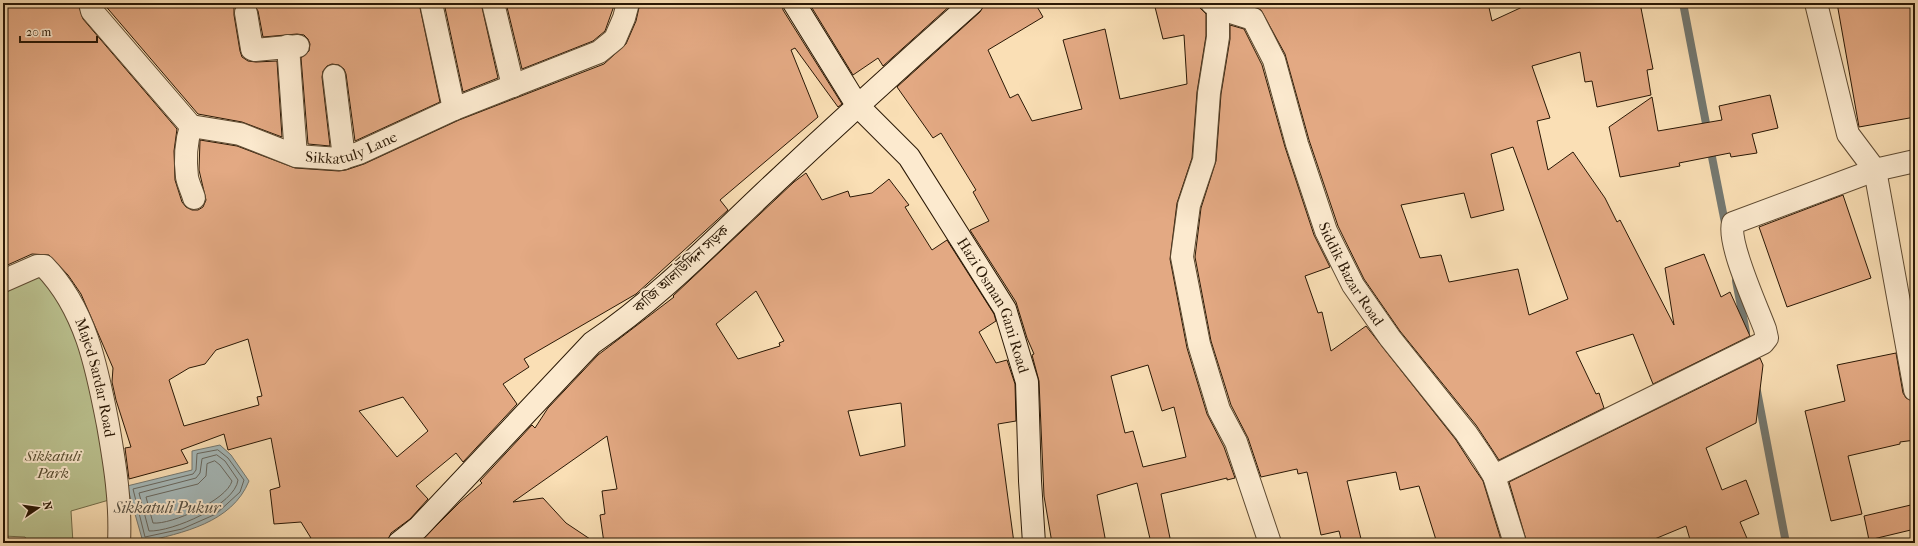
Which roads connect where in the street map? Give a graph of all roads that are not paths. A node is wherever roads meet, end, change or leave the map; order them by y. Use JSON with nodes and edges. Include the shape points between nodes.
{"nodes":[{"id":1,"x":431,"y":3,"type":"edge"},
{"id":2,"x":493,"y":3,"type":"edge"},
{"id":3,"x":628,"y":3,"type":"edge"},
{"id":4,"x":794,"y":3,"type":"edge"},
{"id":5,"x":1816,"y":3,"type":"edge"},
{"id":6,"x":967,"y":5,"type":"edge"},
{"id":7,"x":1215,"y":5,"type":"edge"},
{"id":8,"x":98,"y":6,"type":"edge"},
{"id":9,"x":246,"y":13,"type":"dead end"},
{"id":10,"x":334,"y":76,"type":"dead end"},
{"id":11,"x":513,"y":86,"type":"junction"},
{"id":12,"x":857,"y":105,"type":"junction"},
{"id":13,"x":454,"y":109,"type":"junction"},
{"id":14,"x":191,"y":126,"type":"junction"},
{"id":15,"x":296,"y":156,"type":"junction"},
{"id":16,"x":344,"y":158,"type":"junction"},
{"id":17,"x":1915,"y":161,"type":"edge"},
{"id":18,"x":1875,"y":170,"type":"junction"},
{"id":19,"x":194,"y":198,"type":"dead end"},
{"id":20,"x":3,"y":281,"type":"edge"},
{"id":21,"x":1915,"y":390,"type":"edge"},
{"id":22,"x":1494,"y":476,"type":"junction"},
{"id":23,"x":119,"y":543,"type":"edge"},
{"id":24,"x":399,"y":543,"type":"edge"},
{"id":25,"x":1034,"y":543,"type":"edge"},
{"id":26,"x":1270,"y":543,"type":"edge"},
{"id":27,"x":1515,"y":543,"type":"edge"}],
"edges":[{"from":1,"to":13,"type":"street"},
{"from":2,"to":11,"type":"street"},
{"from":3,"to":11,"type":"street","name":"Sikkatuly Lane","via":[[615,39],[599,52]]},
{"from":4,"to":12,"type":"street","name":"Hazi Osman Gani Road"},
{"from":5,"to":18,"type":"street","via":[[1848,134]]},
{"from":6,"to":12,"type":"street","name":"কাজি আলাউদ্দিন সড়ক"},
{"from":7,"to":22,"type":"street","name":"Siddik Bazar Road","via":[[1253,19],[1274,60],[1297,144],[1326,231],[1353,285],[1390,338],[1466,433]]},
{"from":7,"to":26,"type":"street","via":[[1218,37],[1209,93],[1204,160],[1189,205],[1182,257],[1199,344],[1217,404],[1236,442]]},
{"from":8,"to":14,"type":"street"},
{"from":9,"to":15,"type":"street","via":[[252,49],[293,46]]},
{"from":10,"to":16,"type":"street"},
{"from":11,"to":13,"type":"street","name":"Sikkatuly Lane"},
{"from":12,"to":24,"type":"street","name":"কাজি আলাউদ্দিন সড়ক","via":[[660,292],[592,343],[418,528]]},
{"from":12,"to":25,"type":"street","name":"Hazi Osman Gani Road","via":[[909,157],[1005,310],[1027,382]]},
{"from":13,"to":16,"type":"street","name":"Sikkatuly Lane"},
{"from":14,"to":15,"type":"street","name":"Sikkatuly Lane","via":[[240,134]]},
{"from":14,"to":19,"type":"street","via":[[188,135],[187,178]]},
{"from":15,"to":16,"type":"street","name":"Sikkatuly Lane"},
{"from":17,"to":18,"type":"street"},
{"from":18,"to":21,"type":"street"},
{"from":18,"to":22,"type":"street","via":[[1733,223],[1731,228],[1734,248],[1765,329],[1767,338],[1763,343]]},
{"from":20,"to":23,"type":"street","name":"Majed Sardar Road","via":[[37,266],[44,266],[79,317],[98,373],[117,477],[121,517]]},
{"from":22,"to":27,"type":"street","name":"Siddik Bazar Road"}]}
